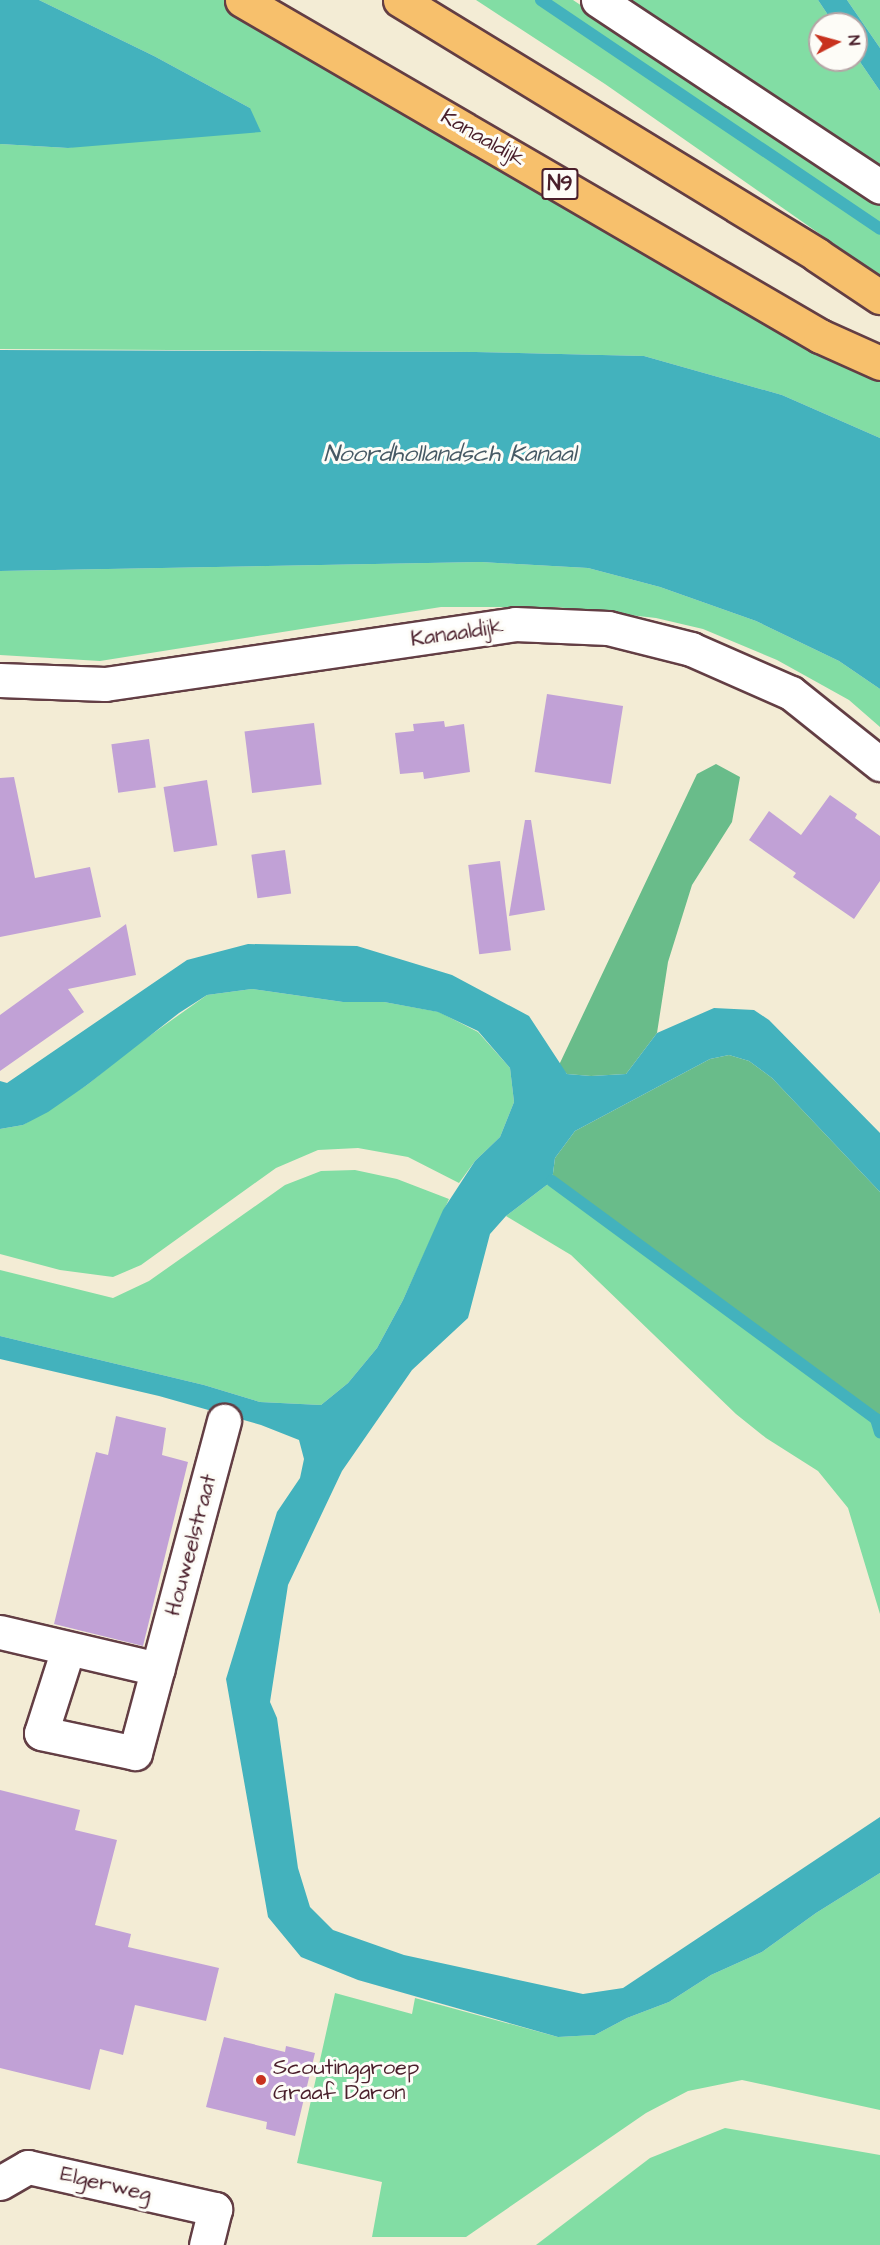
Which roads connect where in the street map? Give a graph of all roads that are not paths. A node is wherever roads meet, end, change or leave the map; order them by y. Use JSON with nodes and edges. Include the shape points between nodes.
{"nodes":[{"id":1,"x":242,"y":0,"type":"edge"},
{"id":2,"x":400,"y":0,"type":"edge"},
{"id":3,"x":598,"y":0,"type":"edge"},
{"id":4,"x":880,"y":187,"type":"edge"},
{"id":5,"x":880,"y":297,"type":"edge"},
{"id":6,"x":880,"y":363,"type":"edge"},
{"id":7,"x":0,"y":680,"type":"edge"},
{"id":8,"x":880,"y":764,"type":"edge"},
{"id":9,"x":224,"y":1421,"type":"dead end"},
{"id":10,"x":0,"y":1632,"type":"edge"},
{"id":11,"x":68,"y":1649,"type":"junction"},
{"id":12,"x":159,"y":1669,"type":"junction"},
{"id":13,"x":0,"y":2183,"type":"edge"},
{"id":14,"x":206,"y":2245,"type":"edge"}],
"edges":[{"from":1,"to":6,"type":"main road","name":"Kanaaldijk","number":"N9","via":[[820,336]]},
{"from":2,"to":5,"type":"main road"},
{"from":3,"to":4,"type":"street"},
{"from":7,"to":8,"type":"street","name":"Kanaaldijk","via":[[105,684],[515,624],[608,628],[691,649],[791,693]]},
{"from":9,"to":12,"type":"street","name":"Houweelstraat"},
{"from":10,"to":11,"type":"street"},
{"from":11,"to":12,"type":"street"},
{"from":11,"to":12,"type":"street","name":"Houweelstraat","via":[[41,1733],[135,1753]]},
{"from":13,"to":14,"type":"street","name":"Elgerweg","via":[[28,2167],[214,2209]]}]}
